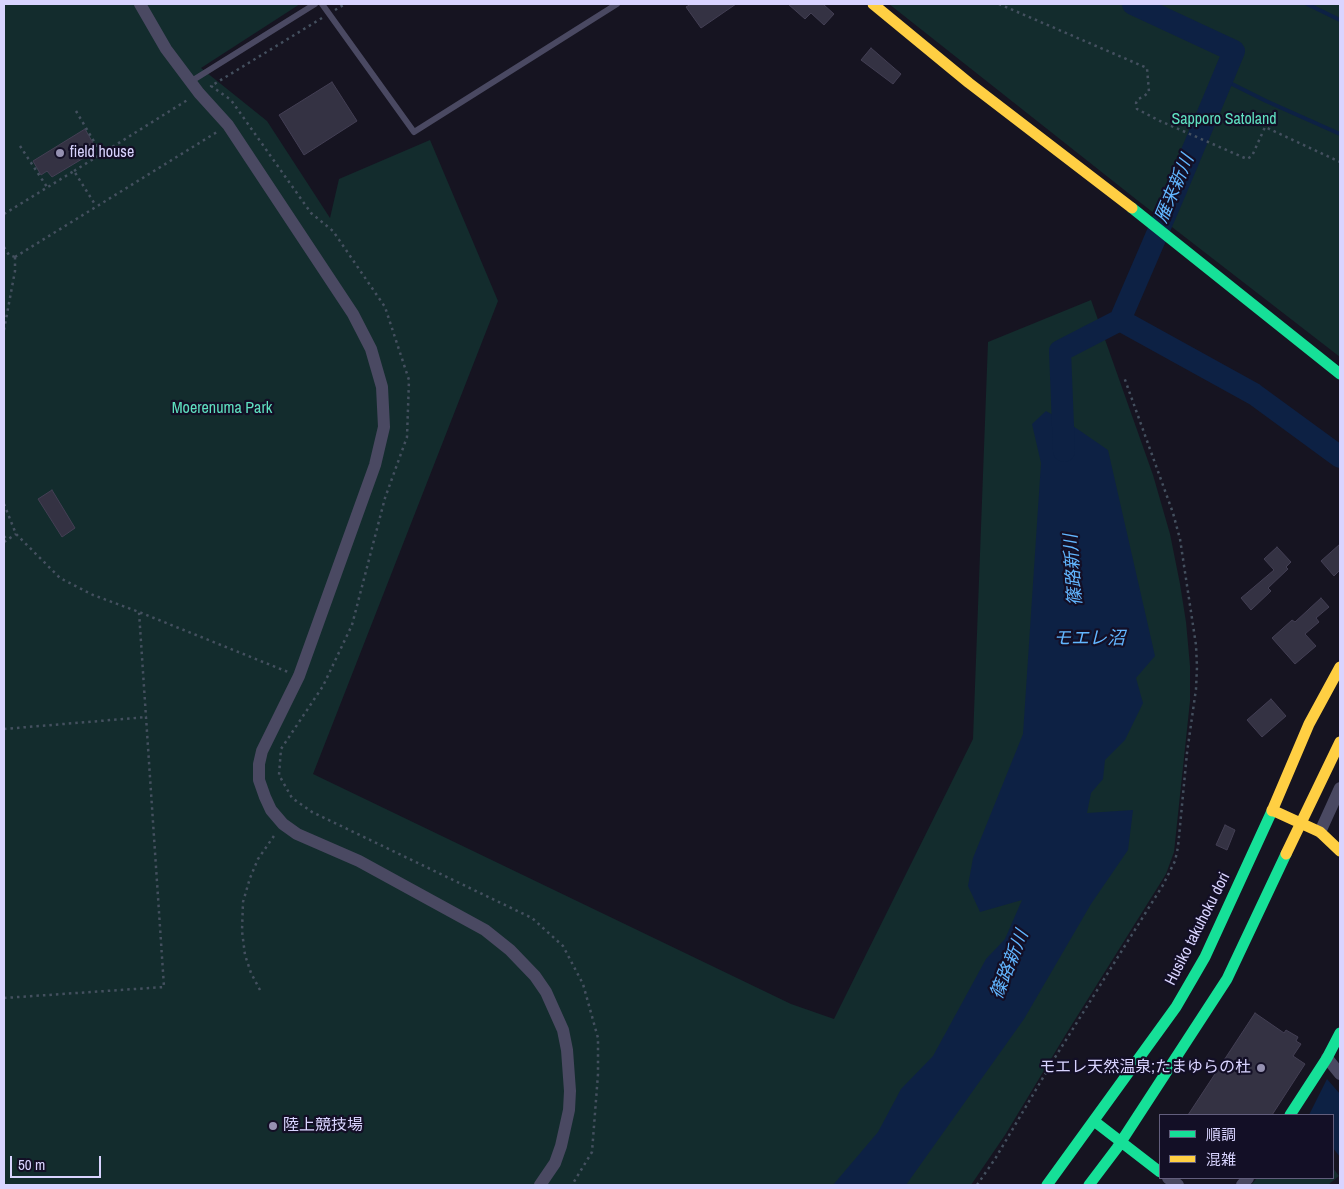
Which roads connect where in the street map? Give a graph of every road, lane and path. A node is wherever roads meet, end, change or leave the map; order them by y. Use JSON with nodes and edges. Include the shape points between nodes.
{"nodes":[{"id":1,"x":140,"y":4,"type":"edge"},
{"id":2,"x":315,"y":4,"type":"edge"},
{"id":3,"x":322,"y":4,"type":"edge"},
{"id":4,"x":345,"y":4,"type":"edge"},
{"id":5,"x":617,"y":4,"type":"edge"},
{"id":6,"x":873,"y":4,"type":"edge"},
{"id":7,"x":999,"y":4,"type":"edge"},
{"id":8,"x":330,"y":13,"type":"junction"},
{"id":9,"x":190,"y":82,"type":"junction"},
{"id":10,"x":193,"y":97,"type":"dead end"},
{"id":11,"x":76,"y":112,"type":"dead end"},
{"id":12,"x":228,"y":125,"type":"junction"},
{"id":13,"x":20,"y":146,"type":"dead end"},
{"id":14,"x":102,"y":154,"type":"junction"},
{"id":15,"x":1340,"y":162,"type":"edge"},
{"id":16,"x":74,"y":171,"type":"junction"},
{"id":17,"x":47,"y":187,"type":"junction"},
{"id":18,"x":96,"y":206,"type":"junction"},
{"id":19,"x":4,"y":214,"type":"edge"},
{"id":20,"x":4,"y":247,"type":"edge"},
{"id":21,"x":15,"y":257,"type":"junction"},
{"id":22,"x":4,"y":330,"type":"edge"},
{"id":23,"x":1340,"y":374,"type":"edge"},
{"id":24,"x":1124,"y":377,"type":"dead end"},
{"id":25,"x":4,"y":504,"type":"edge"},
{"id":26,"x":16,"y":534,"type":"junction"},
{"id":27,"x":4,"y":536,"type":"edge"},
{"id":28,"x":7,"y":540,"type":"junction"},
{"id":29,"x":4,"y":542,"type":"edge"},
{"id":30,"x":139,"y":612,"type":"junction"},
{"id":31,"x":1340,"y":667,"type":"edge"},
{"id":32,"x":299,"y":676,"type":"junction"},
{"id":33,"x":147,"y":717,"type":"junction"},
{"id":34,"x":4,"y":729,"type":"edge"},
{"id":35,"x":1340,"y":742,"type":"edge"},
{"id":36,"x":1340,"y":788,"type":"edge"},
{"id":37,"x":1272,"y":810,"type":"junction"},
{"id":38,"x":1300,"y":822,"type":"junction"},
{"id":39,"x":283,"y":824,"type":"junction"},
{"id":40,"x":1320,"y":832,"type":"junction"},
{"id":41,"x":1340,"y":851,"type":"edge"},
{"id":42,"x":260,"y":990,"type":"dead end"},
{"id":43,"x":4,"y":998,"type":"edge"},
{"id":44,"x":1340,"y":1033,"type":"edge"},
{"id":45,"x":1327,"y":1058,"type":"junction"},
{"id":46,"x":1340,"y":1074,"type":"edge"},
{"id":47,"x":1291,"y":1114,"type":"edge"},
{"id":48,"x":1094,"y":1121,"type":"junction"},
{"id":49,"x":1121,"y":1141,"type":"junction"},
{"id":50,"x":1159,"y":1171,"type":"edge"},
{"id":51,"x":540,"y":1185,"type":"edge"},
{"id":52,"x":572,"y":1185,"type":"edge"},
{"id":53,"x":977,"y":1185,"type":"edge"},
{"id":54,"x":1047,"y":1185,"type":"edge"},
{"id":55,"x":1089,"y":1185,"type":"edge"}],
"edges":[{"from":1,"to":9,"type":"street"},
{"from":2,"to":9,"type":"lane"},
{"from":3,"to":8,"type":"lane"},
{"from":4,"to":8,"type":"path"},
{"from":5,"to":8,"type":"lane","via":[[414,132]]},
{"from":6,"to":23,"type":"main road"},
{"from":7,"to":15,"type":"path","via":[[1147,68],[1149,92],[1138,100],[1137,109],[1160,121],[1247,158],[1252,156],[1265,127]]},
{"from":8,"to":52,"type":"path","via":[[211,86],[232,100],[311,213],[333,231],[385,307],[409,380],[407,437],[385,498],[352,625],[323,686],[281,749],[279,775],[292,798],[312,812],[532,918],[563,946],[583,984],[598,1038],[592,1152]]},
{"from":9,"to":12,"type":"street"},
{"from":10,"to":14,"type":"path"},
{"from":11,"to":14,"type":"path"},
{"from":12,"to":18,"type":"path"},
{"from":12,"to":32,"type":"street","via":[[353,314],[371,349],[382,387],[384,428],[375,465]]},
{"from":13,"to":17,"type":"path"},
{"from":14,"to":16,"type":"path"},
{"from":16,"to":17,"type":"path"},
{"from":16,"to":18,"type":"path"},
{"from":17,"to":19,"type":"path"},
{"from":18,"to":21,"type":"path"},
{"from":20,"to":21,"type":"path","via":[[9,255]]},
{"from":21,"to":22,"type":"path"},
{"from":24,"to":53,"type":"path","via":[[1180,539],[1196,645],[1196,689],[1178,847],[1163,885]]},
{"from":25,"to":26,"type":"path"},
{"from":26,"to":28,"type":"path"},
{"from":26,"to":30,"type":"path","via":[[60,578],[93,596]]},
{"from":27,"to":28,"type":"path"},
{"from":28,"to":29,"type":"path"},
{"from":30,"to":32,"type":"path"},
{"from":30,"to":33,"type":"path"},
{"from":31,"to":37,"type":"main road","name":"Husiko takuhoku dori","via":[[1309,724]]},
{"from":32,"to":39,"type":"street","via":[[262,751],[259,764],[265,796],[271,810]]},
{"from":33,"to":34,"type":"path"},
{"from":33,"to":43,"type":"path","via":[[164,987]]},
{"from":35,"to":38,"type":"main road"},
{"from":36,"to":40,"type":"street"},
{"from":37,"to":38,"type":"main road"},
{"from":37,"to":48,"type":"main road","name":"Husiko takuhoku dori","via":[[1205,957],[1176,1007]]},
{"from":38,"to":40,"type":"main road"},
{"from":38,"to":49,"type":"main road","via":[[1227,979]]},
{"from":39,"to":42,"type":"path","via":[[258,859],[243,902],[245,955]]},
{"from":39,"to":51,"type":"street","via":[[297,834],[360,861],[485,930],[535,976],[563,1030],[570,1091],[570,1110],[561,1146],[555,1163]]},
{"from":40,"to":41,"type":"main road"},
{"from":44,"to":45,"type":"main road"},
{"from":45,"to":46,"type":"street"},
{"from":45,"to":47,"type":"main road"},
{"from":48,"to":49,"type":"main road"},
{"from":48,"to":54,"type":"main road","name":"Husiko takuhoku dori"},
{"from":49,"to":50,"type":"main road"},
{"from":49,"to":55,"type":"main road"}]}
